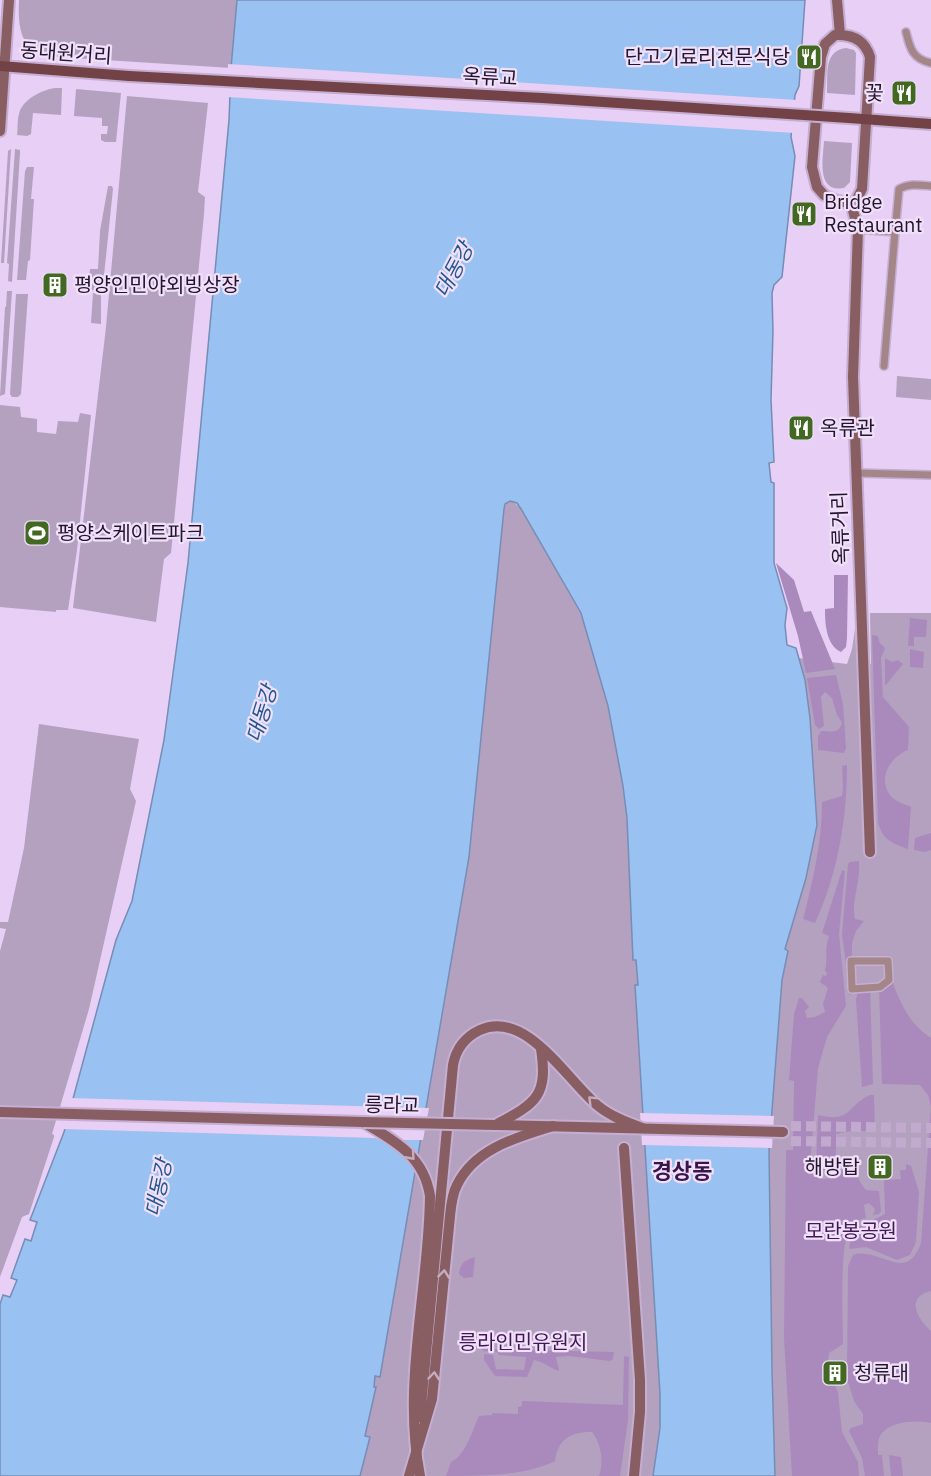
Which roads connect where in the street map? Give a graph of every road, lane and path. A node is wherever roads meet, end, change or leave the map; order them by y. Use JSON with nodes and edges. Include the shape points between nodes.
{"nodes":[{"id":1,"x":9,"y":0,"type":"edge"},
{"id":2,"x":837,"y":0,"type":"edge"},
{"id":3,"x":906,"y":32,"type":"dead end"},
{"id":4,"x":840,"y":35,"type":"junction"},
{"id":5,"x":931,"y":63,"type":"edge"},
{"id":6,"x":2,"y":66,"type":"edge"},
{"id":7,"x":129,"y":76,"type":"joint"},
{"id":8,"x":867,"y":120,"type":"junction"},
{"id":9,"x":931,"y":124,"type":"edge"},
{"id":10,"x":0,"y":131,"type":"edge"},
{"id":11,"x":931,"y":186,"type":"edge"},
{"id":12,"x":851,"y":203,"type":"junction"},
{"id":13,"x":858,"y":230,"type":"junction"},
{"id":14,"x":895,"y":232,"type":"junction"},
{"id":15,"x":884,"y":366,"type":"dead end"},
{"id":16,"x":856,"y":473,"type":"junction"},
{"id":17,"x":931,"y":475,"type":"edge"},
{"id":18,"x":870,"y":852,"type":"dead end"},
{"id":19,"x":889,"y":980,"type":"joint"},
{"id":20,"x":541,"y":1048,"type":"junction"},
{"id":21,"x":0,"y":1112,"type":"edge"},
{"id":22,"x":363,"y":1122,"type":"junction"},
{"id":23,"x":495,"y":1125,"type":"junction"},
{"id":24,"x":553,"y":1126,"type":"junction"},
{"id":25,"x":642,"y":1128,"type":"junction"},
{"id":26,"x":788,"y":1133,"type":"tunnel mouth"},
{"id":27,"x":624,"y":1148,"type":"dead end"},
{"id":28,"x":416,"y":1453,"type":"junction"},
{"id":29,"x":409,"y":1476,"type":"edge"},
{"id":30,"x":420,"y":1476,"type":"edge"},
{"id":31,"x":634,"y":1476,"type":"edge"}],
"edges":[{"from":1,"to":6,"type":"main road"},
{"from":2,"to":4,"type":"main road"},
{"from":3,"to":5,"type":"street","via":[[915,57]]},
{"from":4,"to":8,"type":"main road","via":[[854,37],[868,51]]},
{"from":4,"to":12,"type":"main road","via":[[829,39],[821,57],[812,167],[817,187],[824,195]]},
{"from":6,"to":7,"type":"main road","name":"동대원거리"},
{"from":6,"to":10,"type":"main road"},
{"from":7,"to":8,"type":"main road","name":"옥류교","bridge":true},
{"from":8,"to":9,"type":"main road","name":"옥류교"},
{"from":8,"to":12,"type":"main road","via":[[862,189]]},
{"from":11,"to":14,"type":"street","via":[[917,184],[899,189]]},
{"from":12,"to":13,"type":"main road","name":"옥류거리"},
{"from":13,"to":14,"type":"street"},
{"from":13,"to":16,"type":"main road","name":"옥류거리","via":[[853,354]]},
{"from":14,"to":15,"type":"street"},
{"from":16,"to":17,"type":"street"},
{"from":16,"to":18,"type":"main road","name":"옥류거리"},
{"from":19,"to":19,"type":"street","via":[[888,961],[851,961],[852,989],[879,987]]},
{"from":20,"to":23,"type":"main road","via":[[544,1080],[539,1093],[523,1109]]},
{"from":25,"to":20,"type":"main road","one_way":true,"via":[[598,1106]]},
{"from":20,"to":28,"type":"main road","via":[[515,1029],[485,1028],[465,1040],[453,1065]]},
{"from":21,"to":22,"type":"main road","name":"릉라교"},
{"from":22,"to":23,"type":"main road","name":"릉라교","bridge":true},
{"from":22,"to":28,"type":"main road","one_way":true,"via":[[402,1147],[426,1178],[430,1205],[413,1397]]},
{"from":23,"to":24,"type":"main road","name":"릉라교"},
{"from":24,"to":25,"type":"main road","name":"릉라교"},
{"from":28,"to":24,"type":"main road","one_way":true,"via":[[432,1399],[456,1187],[471,1166],[490,1151]]},
{"from":25,"to":26,"type":"main road","name":"릉라교"},
{"from":27,"to":31,"type":"main road","via":[[640,1380]]},
{"from":28,"to":29,"type":"main road"},
{"from":28,"to":30,"type":"main road"}]}
